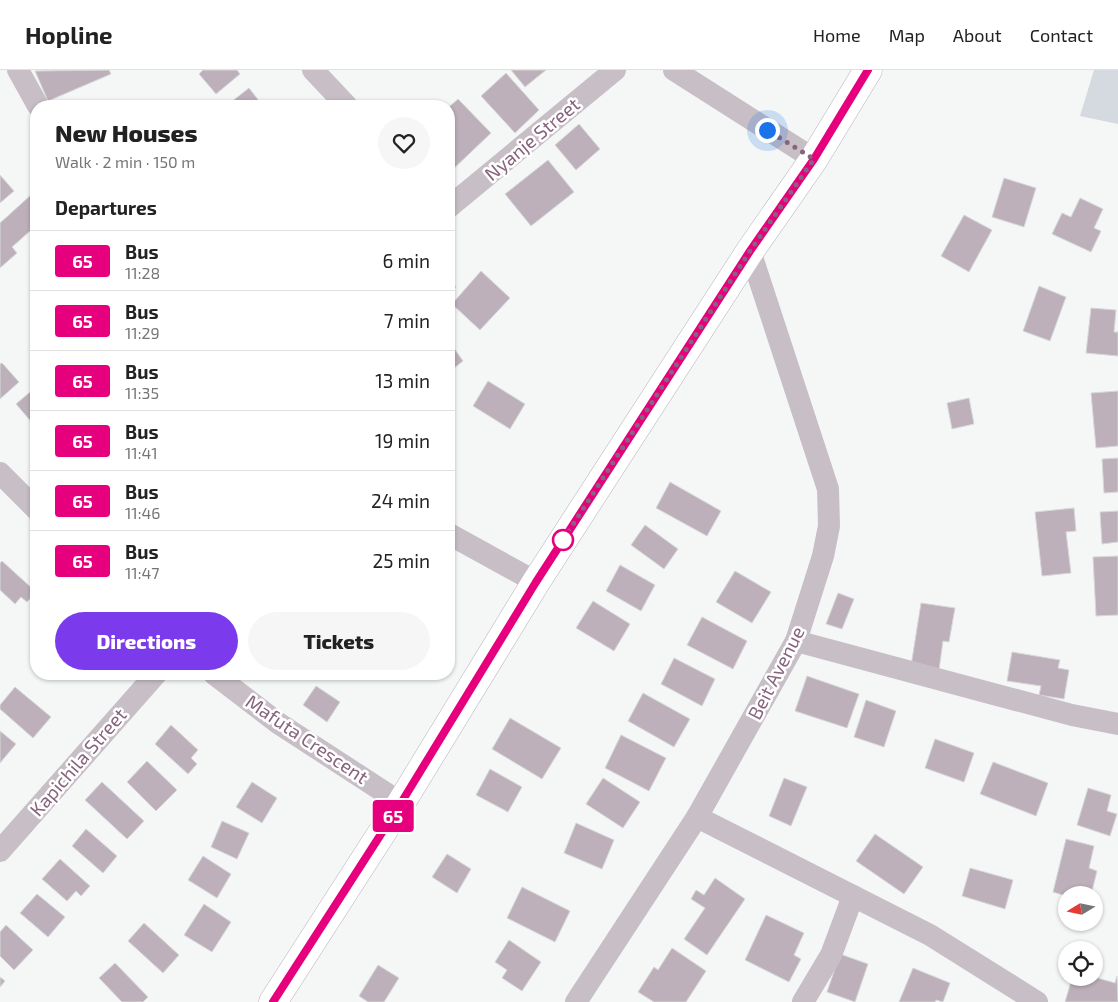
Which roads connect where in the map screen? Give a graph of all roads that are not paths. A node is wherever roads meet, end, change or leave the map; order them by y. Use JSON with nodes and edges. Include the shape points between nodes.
{"nodes":[{"id":1,"x":18,"y":70,"type":"edge"},
{"id":2,"x":314,"y":70,"type":"edge"},
{"id":3,"x":615,"y":70,"type":"edge"},
{"id":4,"x":674,"y":70,"type":"edge"},
{"id":5,"x":868,"y":70,"type":"edge"},
{"id":6,"x":35,"y":100,"type":"edge"},
{"id":7,"x":342,"y":100,"type":"edge"},
{"id":8,"x":814,"y":159,"type":"junction"},
{"id":9,"x":455,"y":202,"type":"edge"},
{"id":10,"x":750,"y":251,"type":"junction"},
{"id":11,"x":4,"y":485,"type":"edge"},
{"id":12,"x":30,"y":504,"type":"edge"},
{"id":13,"x":455,"y":537,"type":"edge"},
{"id":14,"x":536,"y":582,"type":"junction"},
{"id":15,"x":796,"y":641,"type":"junction"},
{"id":16,"x":151,"y":680,"type":"edge"},
{"id":17,"x":222,"y":680,"type":"edge"},
{"id":18,"x":1118,"y":724,"type":"edge"},
{"id":19,"x":401,"y":803,"type":"junction"},
{"id":20,"x":697,"y":817,"type":"junction"},
{"id":21,"x":0,"y":851,"type":"edge"},
{"id":22,"x":853,"y":896,"type":"junction"},
{"id":23,"x":273,"y":1002,"type":"edge"},
{"id":24,"x":576,"y":1002,"type":"edge"},
{"id":25,"x":803,"y":1002,"type":"edge"},
{"id":26,"x":1038,"y":1002,"type":"edge"}],
"edges":[{"from":1,"to":6,"type":"street"},
{"from":2,"to":7,"type":"street"},
{"from":3,"to":9,"type":"street","name":"Nyanje Street"},
{"from":4,"to":8,"type":"street"},
{"from":5,"to":8,"type":"street"},
{"from":8,"to":10,"type":"street"},
{"from":10,"to":14,"type":"street"},
{"from":10,"to":15,"type":"street","name":"Beit Avenue","via":[[828,489],[829,526],[823,556]]},
{"from":11,"to":12,"type":"street"},
{"from":13,"to":14,"type":"street"},
{"from":14,"to":19,"type":"street"},
{"from":15,"to":18,"type":"street","via":[[1072,715]]},
{"from":15,"to":20,"type":"street","name":"Beit Avenue"},
{"from":16,"to":21,"type":"street","name":"Kapichila Street"},
{"from":17,"to":19,"type":"street","name":"Mafuta Crescent","via":[[278,724]]},
{"from":19,"to":23,"type":"street"},
{"from":20,"to":22,"type":"street"},
{"from":20,"to":24,"type":"street","name":"Beit Avenue"},
{"from":22,"to":25,"type":"street","via":[[831,955]]},
{"from":22,"to":26,"type":"street","via":[[930,935]]}]}
